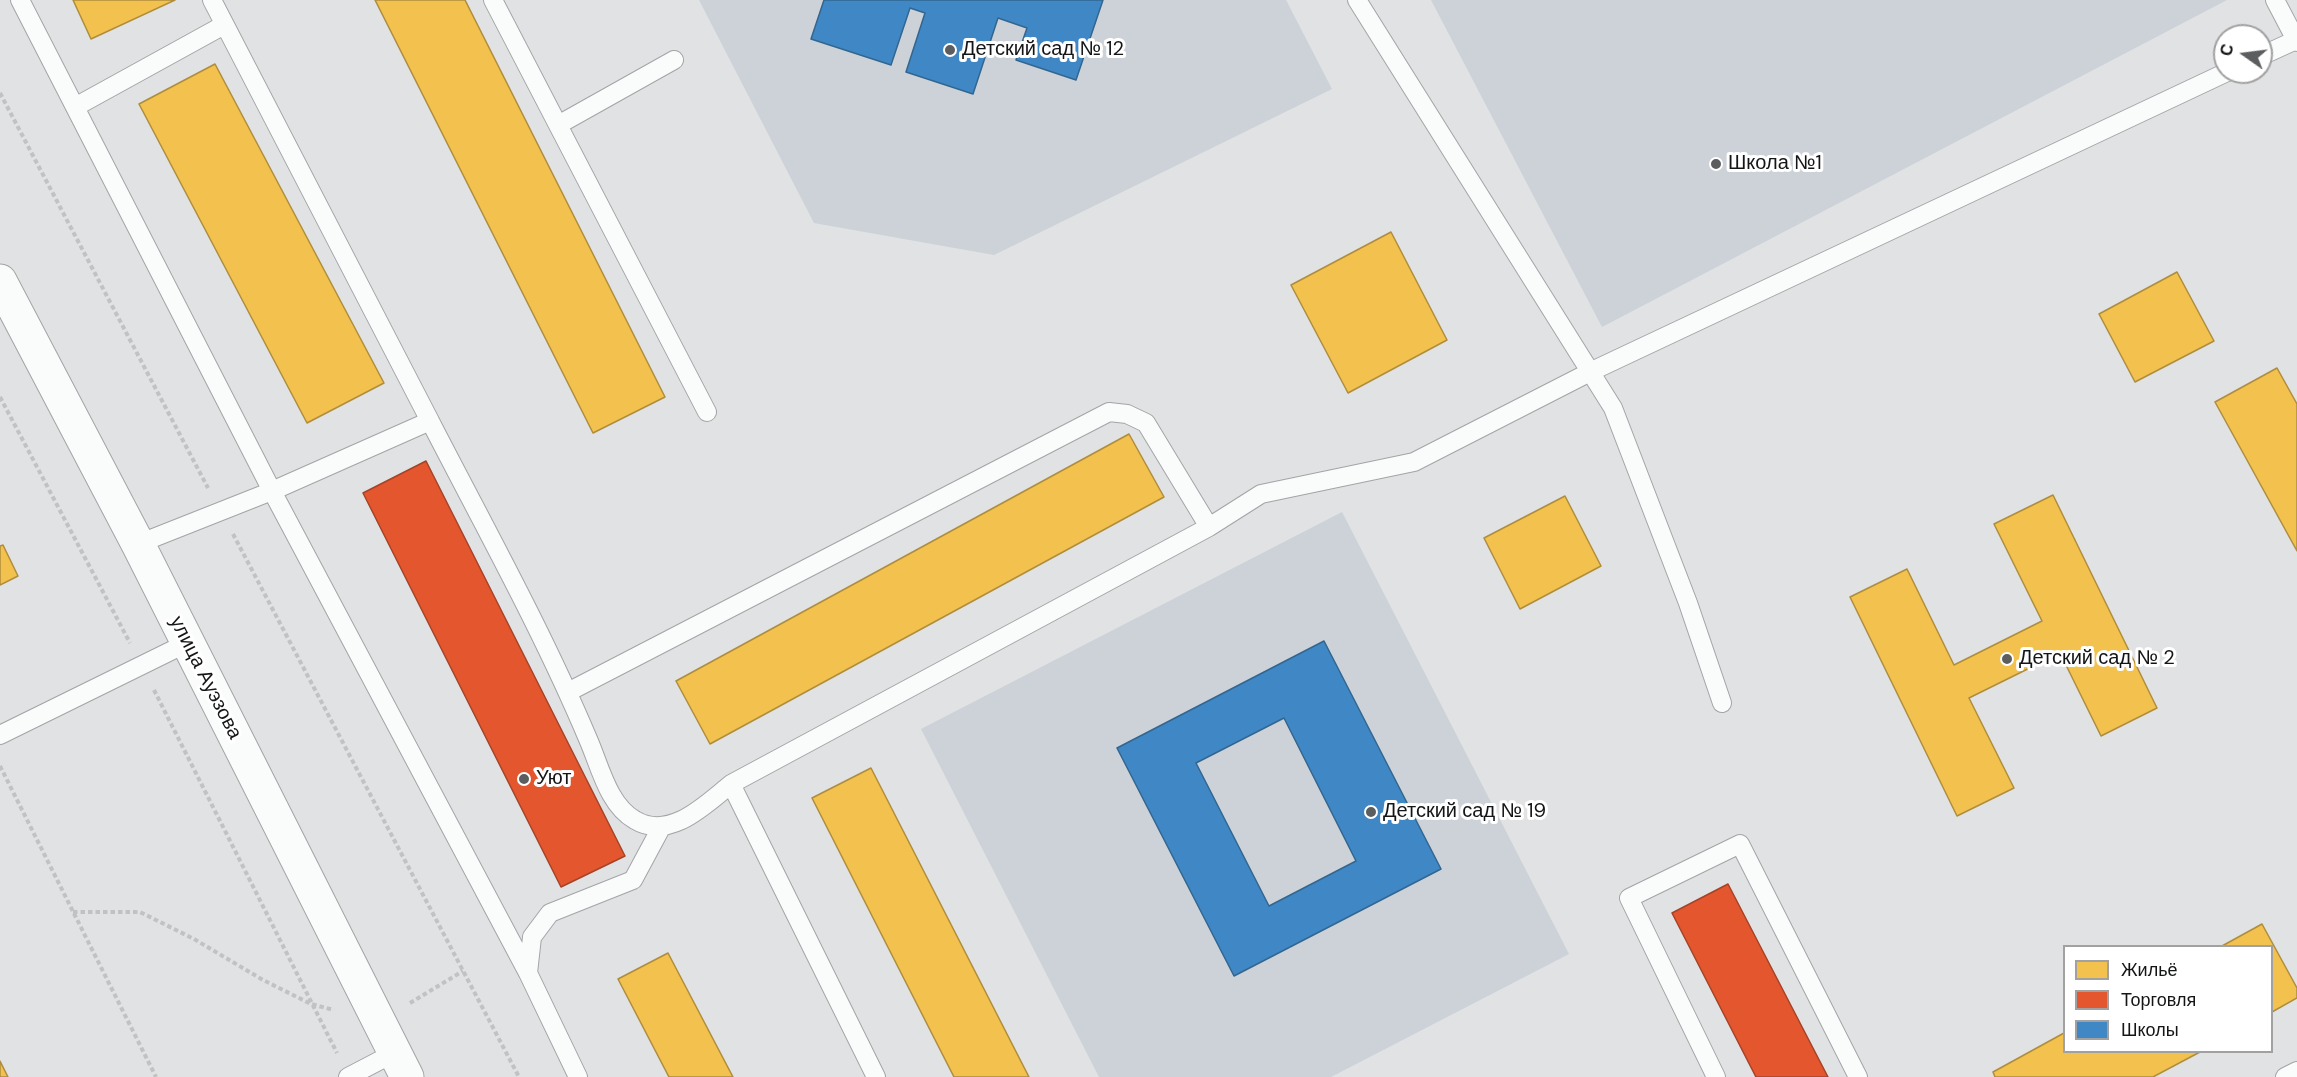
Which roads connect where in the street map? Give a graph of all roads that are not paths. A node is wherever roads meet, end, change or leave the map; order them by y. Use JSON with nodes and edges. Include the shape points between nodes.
{"nodes":[{"id":1,"x":20,"y":0,"type":"edge"},
{"id":2,"x":212,"y":0,"type":"edge"},
{"id":3,"x":493,"y":0,"type":"edge"},
{"id":4,"x":1357,"y":0,"type":"edge"},
{"id":5,"x":2275,"y":0,"type":"edge"},
{"id":6,"x":224,"y":25,"type":"junction"},
{"id":7,"x":2296,"y":41,"type":"edge"},
{"id":8,"x":2273,"y":51,"type":"edge"},
{"id":9,"x":674,"y":60,"type":"dead end"},
{"id":10,"x":2213,"y":79,"type":"edge"},
{"id":11,"x":75,"y":107,"type":"junction"},
{"id":12,"x":558,"y":125,"type":"junction"},
{"id":13,"x":0,"y":281,"type":"edge"},
{"id":14,"x":1592,"y":371,"type":"junction"},
{"id":15,"x":707,"y":412,"type":"dead end"},
{"id":16,"x":430,"y":421,"type":"junction"},
{"id":17,"x":272,"y":491,"type":"junction"},
{"id":18,"x":1209,"y":527,"type":"junction"},
{"id":19,"x":138,"y":544,"type":"junction"},
{"id":20,"x":187,"y":643,"type":"junction"},
{"id":21,"x":568,"y":692,"type":"junction"},
{"id":22,"x":1722,"y":703,"type":"dead end"},
{"id":23,"x":0,"y":735,"type":"edge"},
{"id":24,"x":730,"y":784,"type":"junction"},
{"id":25,"x":662,"y":826,"type":"junction"},
{"id":26,"x":528,"y":973,"type":"junction"},
{"id":27,"x":400,"y":1065,"type":"edge"},
{"id":28,"x":2297,"y":1071,"type":"edge"},
{"id":29,"x":349,"y":1077,"type":"edge"},
{"id":30,"x":578,"y":1077,"type":"edge"},
{"id":31,"x":876,"y":1077,"type":"edge"},
{"id":32,"x":1716,"y":1077,"type":"edge"},
{"id":33,"x":1858,"y":1077,"type":"edge"},
{"id":34,"x":2285,"y":1077,"type":"edge"}],
"edges":[{"from":1,"to":11,"type":"lane"},
{"from":2,"to":6,"type":"lane"},
{"from":3,"to":12,"type":"lane"},
{"from":4,"to":14,"type":"lane","via":[[1476,194]]},
{"from":5,"to":7,"type":"lane"},
{"from":6,"to":11,"type":"lane"},
{"from":6,"to":16,"type":"lane"},
{"from":7,"to":8,"type":"lane"},
{"from":9,"to":12,"type":"lane"},
{"from":10,"to":14,"type":"lane"},
{"from":11,"to":17,"type":"lane"},
{"from":12,"to":15,"type":"lane"},
{"from":13,"to":19,"type":"street","name":"улица Ауэзова"},
{"from":14,"to":18,"type":"lane","via":[[1414,462],[1261,494]]},
{"from":14,"to":22,"type":"lane","via":[[1613,408]]},
{"from":16,"to":17,"type":"lane"},
{"from":16,"to":21,"type":"lane"},
{"from":17,"to":19,"type":"lane"},
{"from":17,"to":26,"type":"lane"},
{"from":18,"to":21,"type":"lane","via":[[1146,423],[1127,414],[1109,412]]},
{"from":18,"to":24,"type":"lane"},
{"from":19,"to":20,"type":"street","name":"улица Ауэзова"},
{"from":20,"to":23,"type":"lane"},
{"from":20,"to":27,"type":"street","name":"улица Ауэзова"},
{"from":21,"to":25,"type":"lane","via":[[617,806],[636,821]]},
{"from":24,"to":25,"type":"lane","via":[[688,818]]},
{"from":24,"to":31,"type":"lane"},
{"from":25,"to":26,"type":"lane","via":[[633,879],[550,913],[532,937]]},
{"from":26,"to":30,"type":"lane"},
{"from":27,"to":29,"type":"lane"},
{"from":28,"to":34,"type":"lane"},
{"from":32,"to":33,"type":"lane","via":[[1629,898],[1740,844]]}]}
